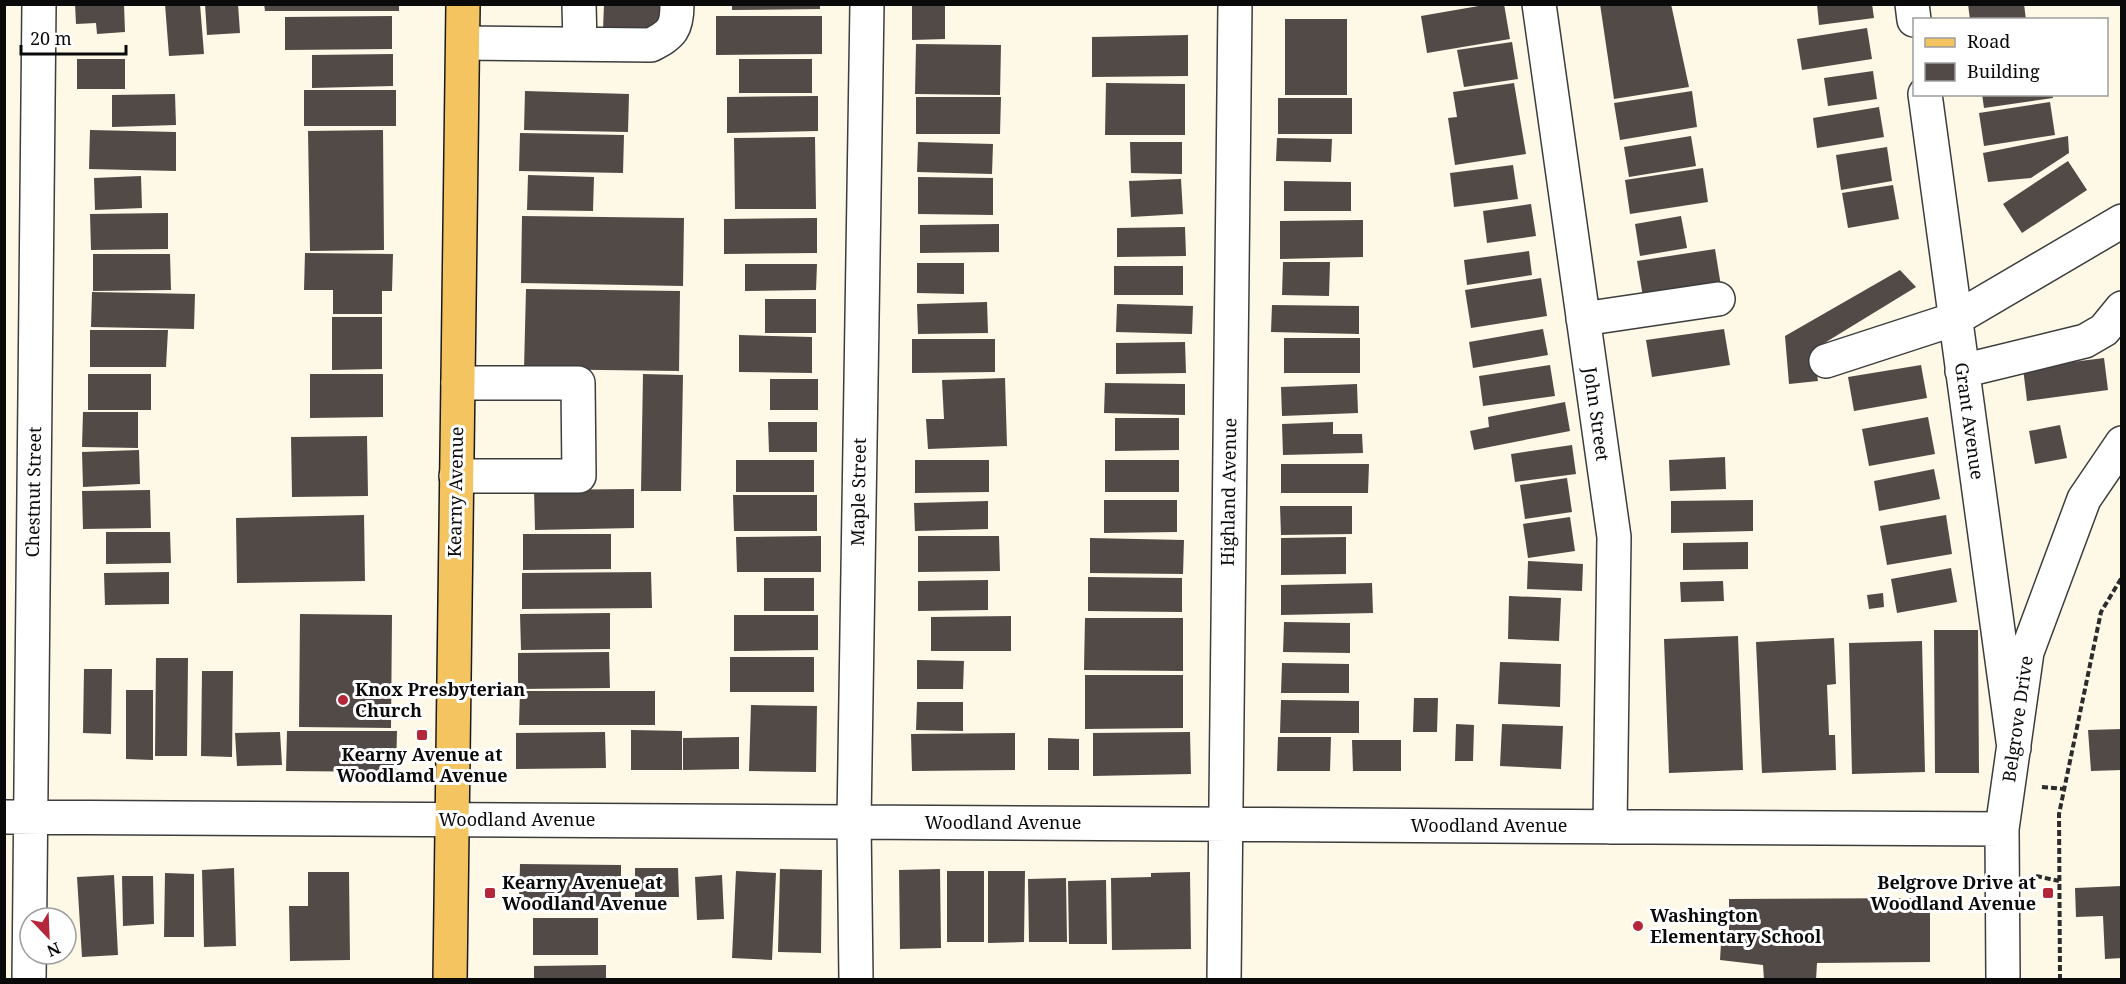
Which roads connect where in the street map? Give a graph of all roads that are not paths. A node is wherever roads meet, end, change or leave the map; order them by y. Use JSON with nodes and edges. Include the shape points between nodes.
{"nodes":[{"id":1,"x":39,"y":4,"type":"edge"},
{"id":2,"x":463,"y":4,"type":"edge"},
{"id":3,"x":579,"y":4,"type":"edge"},
{"id":4,"x":677,"y":4,"type":"edge"},
{"id":5,"x":867,"y":4,"type":"edge"},
{"id":6,"x":1235,"y":4,"type":"edge"},
{"id":7,"x":1539,"y":4,"type":"edge"},
{"id":8,"x":463,"y":43,"type":"junction"},
{"id":9,"x":580,"y":44,"type":"junction"},
{"id":10,"x":1925,"y":96,"type":"edge"},
{"id":11,"x":2121,"y":221,"type":"edge"},
{"id":12,"x":1718,"y":298,"type":"dead end"},
{"id":13,"x":2121,"y":308,"type":"edge"},
{"id":14,"x":1583,"y":319,"type":"junction"},
{"id":15,"x":1955,"y":319,"type":"junction"},
{"id":16,"x":1826,"y":362,"type":"dead end"},
{"id":17,"x":1962,"y":371,"type":"junction"},
{"id":18,"x":458,"y":382,"type":"junction"},
{"id":19,"x":2121,"y":443,"type":"edge"},
{"id":20,"x":456,"y":476,"type":"junction"},
{"id":21,"x":2014,"y":748,"type":"junction"},
{"id":22,"x":17,"y":818,"type":"edge"},
{"id":23,"x":452,"y":820,"type":"junction"},
{"id":24,"x":854,"y":822,"type":"junction"},
{"id":25,"x":1226,"y":825,"type":"junction"},
{"id":26,"x":1610,"y":827,"type":"junction"},
{"id":27,"x":2002,"y":829,"type":"junction"},
{"id":28,"x":29,"y":980,"type":"edge"},
{"id":29,"x":450,"y":980,"type":"edge"},
{"id":30,"x":856,"y":980,"type":"edge"},
{"id":31,"x":1224,"y":980,"type":"edge"},
{"id":32,"x":2002,"y":980,"type":"edge"}],
"edges":[{"from":1,"to":22,"type":"street","name":"Chestnut Street"},
{"from":2,"to":8,"type":"main road","name":"Kearny Avenue"},
{"from":3,"to":9,"type":"street"},
{"from":4,"to":9,"type":"street","via":[[677,20],[669,35],[651,45]]},
{"from":5,"to":24,"type":"street","name":"Maple Street"},
{"from":6,"to":25,"type":"street","name":"Highland Avenue"},
{"from":7,"to":14,"type":"street","name":"John Street"},
{"from":8,"to":9,"type":"street"},
{"from":8,"to":18,"type":"main road","name":"Kearny Avenue"},
{"from":10,"to":15,"type":"street","name":"Grant Avenue"},
{"from":11,"to":15,"type":"street"},
{"from":12,"to":14,"type":"street"},
{"from":13,"to":17,"type":"street","via":[[2103,330],[2085,341]]},
{"from":14,"to":26,"type":"street","name":"John Street","via":[[1614,537]]},
{"from":15,"to":16,"type":"street"},
{"from":15,"to":17,"type":"street","name":"Grant Avenue"},
{"from":17,"to":21,"type":"street","name":"Grant Avenue"},
{"from":18,"to":20,"type":"main road","name":"Kearny Avenue"},
{"from":18,"to":20,"type":"street","via":[[578,383],[579,476]]},
{"from":19,"to":21,"type":"street","name":"Belgrove Drive","via":[[2084,499],[2027,652]]},
{"from":20,"to":23,"type":"main road","name":"Kearny Avenue"},
{"from":21,"to":27,"type":"street","name":"Belgrove Drive"},
{"from":22,"to":23,"type":"street","name":"Woodland Avenue"},
{"from":22,"to":28,"type":"street","name":"Chestnut Street"},
{"from":23,"to":24,"type":"street","name":"Woodland Avenue"},
{"from":23,"to":29,"type":"main road","name":"Kearny Avenue"},
{"from":24,"to":25,"type":"street","name":"Woodland Avenue"},
{"from":24,"to":30,"type":"street","name":"Maple Street"},
{"from":25,"to":26,"type":"street","name":"Woodland Avenue"},
{"from":25,"to":31,"type":"street","name":"Highland Avenue"},
{"from":26,"to":27,"type":"street","name":"Woodland Avenue"},
{"from":27,"to":32,"type":"street","name":"Belgrove Drive"}]}
